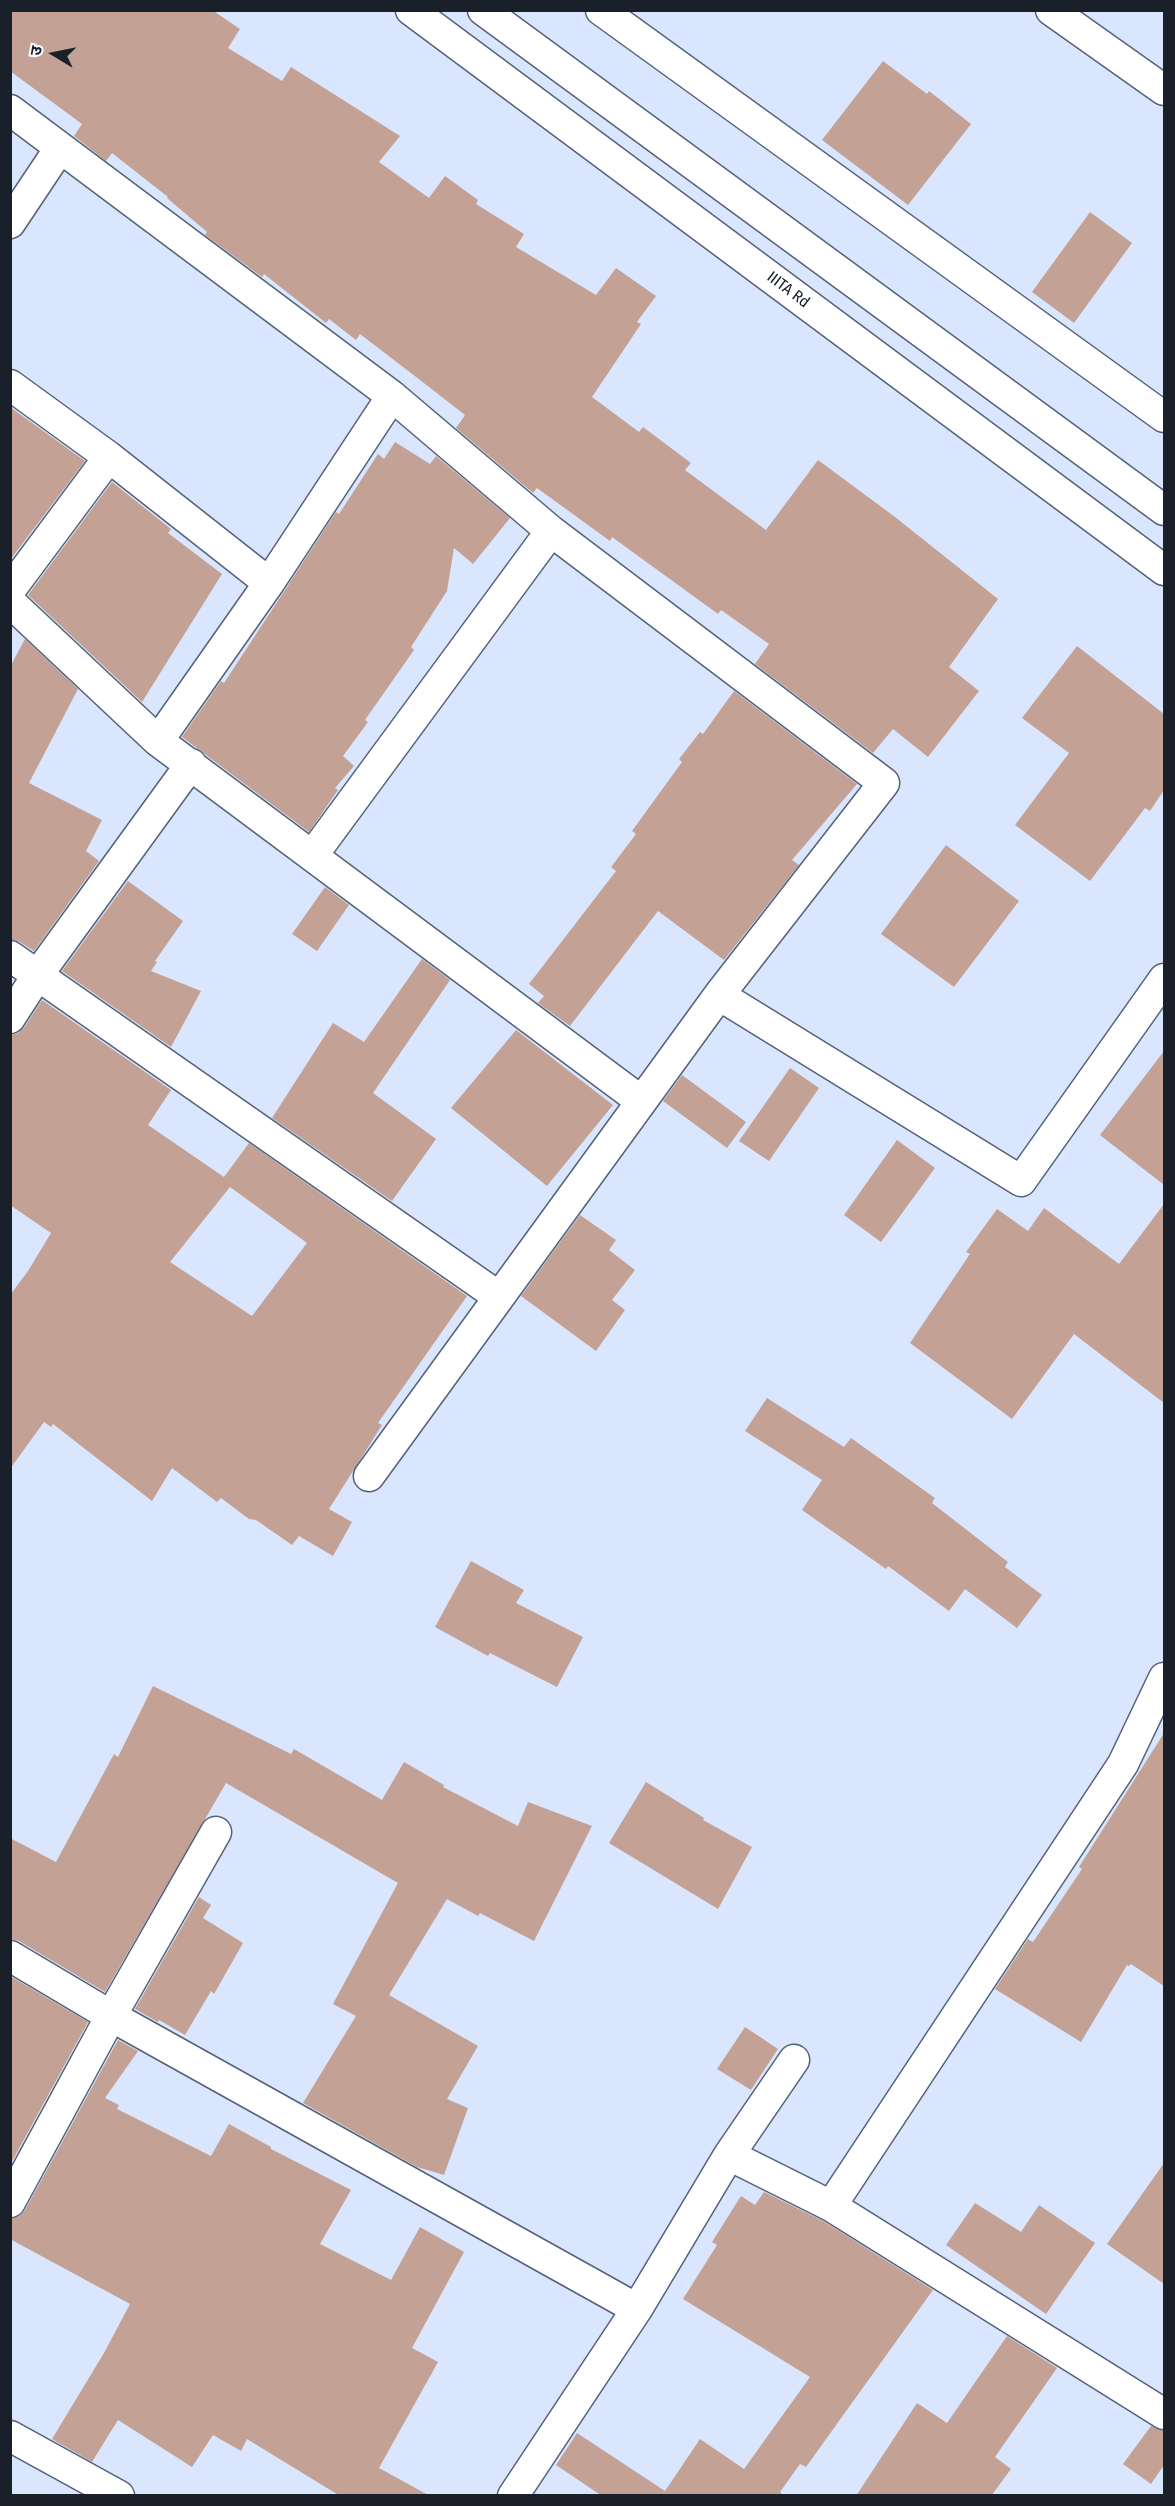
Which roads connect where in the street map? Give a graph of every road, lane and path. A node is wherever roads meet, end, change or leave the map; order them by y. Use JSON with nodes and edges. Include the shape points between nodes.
{"nodes":[{"id":1,"x":411,"y":10,"type":"edge"},
{"id":2,"x":602,"y":10,"type":"edge"},
{"id":3,"x":1051,"y":10,"type":"edge"},
{"id":4,"x":493,"y":14,"type":"edge"},
{"id":5,"x":471,"y":55,"type":"junction"},
{"id":6,"x":1164,"y":90,"type":"edge"},
{"id":7,"x":10,"y":110,"type":"edge"},
{"id":8,"x":60,"y":148,"type":"junction"},
{"id":9,"x":10,"y":223,"type":"edge"},
{"id":10,"x":10,"y":385,"type":"edge"},
{"id":11,"x":392,"y":396,"type":"junction"},
{"id":12,"x":1164,"y":417,"type":"edge"},
{"id":13,"x":109,"y":457,"type":"junction"},
{"id":14,"x":1164,"y":510,"type":"edge"},
{"id":15,"x":551,"y":531,"type":"junction"},
{"id":16,"x":1164,"y":570,"type":"edge"},
{"id":17,"x":269,"y":583,"type":"junction"},
{"id":18,"x":10,"y":590,"type":"edge"},
{"id":19,"x":10,"y":602,"type":"edge"},
{"id":20,"x":158,"y":741,"type":"junction"},
{"id":21,"x":191,"y":764,"type":"junction"},
{"id":22,"x":312,"y":856,"type":"junction"},
{"id":23,"x":10,"y":956,"type":"edge"},
{"id":24,"x":36,"y":976,"type":"junction"},
{"id":25,"x":1164,"y":979,"type":"edge"},
{"id":26,"x":719,"y":995,"type":"junction"},
{"id":27,"x":10,"y":1018,"type":"edge"},
{"id":28,"x":641,"y":1101,"type":"junction"},
{"id":29,"x":500,"y":1297,"type":"junction"},
{"id":30,"x":369,"y":1476,"type":"dead end"},
{"id":31,"x":1164,"y":1678,"type":"edge"},
{"id":32,"x":216,"y":1832,"type":"dead end"},
{"id":33,"x":10,"y":1956,"type":"edge"},
{"id":34,"x":111,"y":2016,"type":"junction"},
{"id":35,"x":794,"y":2060,"type":"dead end"},
{"id":36,"x":729,"y":2155,"type":"junction"},
{"id":37,"x":10,"y":2202,"type":"edge"},
{"id":38,"x":831,"y":2206,"type":"junction"},
{"id":39,"x":637,"y":2309,"type":"junction"},
{"id":40,"x":1164,"y":2414,"type":"edge"},
{"id":41,"x":10,"y":2436,"type":"edge"},
{"id":42,"x":119,"y":2496,"type":"edge"},
{"id":43,"x":513,"y":2496,"type":"edge"}],
"edges":[{"from":1,"to":5,"type":"street","name":"IIITA Rd"},
{"from":2,"to":12,"type":"street"},
{"from":3,"to":6,"type":"street"},
{"from":4,"to":5,"type":"street"},
{"from":4,"to":14,"type":"street"},
{"from":5,"to":16,"type":"street","name":"IIITA Rd"},
{"from":7,"to":8,"type":"street"},
{"from":8,"to":9,"type":"street"},
{"from":8,"to":11,"type":"street"},
{"from":10,"to":13,"type":"street"},
{"from":11,"to":15,"type":"street"},
{"from":11,"to":17,"type":"street"},
{"from":13,"to":17,"type":"street"},
{"from":13,"to":18,"type":"street"},
{"from":15,"to":22,"type":"street"},
{"from":15,"to":26,"type":"street","via":[[884,783]]},
{"from":17,"to":20,"type":"street"},
{"from":19,"to":20,"type":"street"},
{"from":20,"to":21,"type":"street"},
{"from":21,"to":22,"type":"street"},
{"from":21,"to":24,"type":"street"},
{"from":22,"to":28,"type":"street"},
{"from":23,"to":24,"type":"street"},
{"from":24,"to":27,"type":"street"},
{"from":24,"to":29,"type":"street"},
{"from":25,"to":26,"type":"street","via":[[1021,1181]]},
{"from":26,"to":28,"type":"street"},
{"from":28,"to":29,"type":"street"},
{"from":29,"to":30,"type":"street"},
{"from":31,"to":38,"type":"street","via":[[1123,1764]]},
{"from":32,"to":34,"type":"street"},
{"from":33,"to":34,"type":"street"},
{"from":34,"to":37,"type":"street"},
{"from":34,"to":39,"type":"street"},
{"from":35,"to":36,"type":"street"},
{"from":36,"to":38,"type":"street"},
{"from":36,"to":39,"type":"street"},
{"from":38,"to":40,"type":"street"},
{"from":39,"to":43,"type":"street"},
{"from":41,"to":42,"type":"street"}]}
